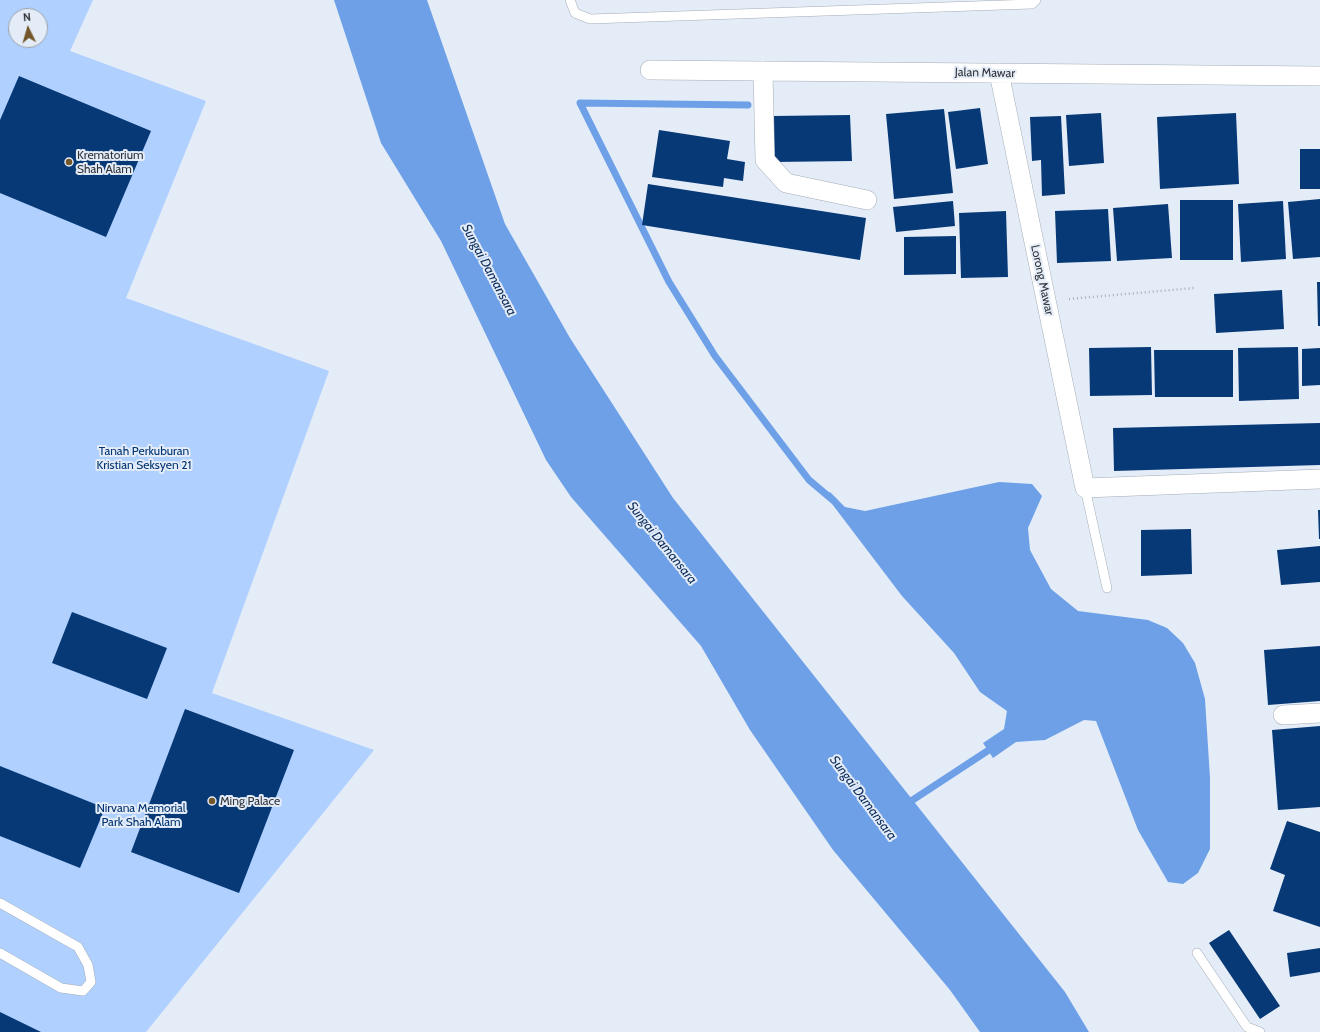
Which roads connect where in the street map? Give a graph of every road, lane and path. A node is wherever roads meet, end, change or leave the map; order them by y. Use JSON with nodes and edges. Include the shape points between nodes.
{"nodes":[{"id":1,"x":570,"y":0,"type":"edge"},
{"id":2,"x":1036,"y":0,"type":"edge"},
{"id":3,"x":650,"y":70,"type":"dead end"},
{"id":4,"x":763,"y":70,"type":"junction"},
{"id":5,"x":999,"y":73,"type":"junction"},
{"id":6,"x":1320,"y":76,"type":"edge"},
{"id":7,"x":867,"y":200,"type":"dead end"},
{"id":8,"x":1194,"y":288,"type":"dead end"},
{"id":9,"x":1046,"y":300,"type":"junction"},
{"id":10,"x":1320,"y":479,"type":"edge"},
{"id":11,"x":1085,"y":488,"type":"junction"},
{"id":12,"x":1106,"y":588,"type":"dead end"},
{"id":13,"x":1320,"y":713,"type":"edge"},
{"id":14,"x":1283,"y":715,"type":"dead end"},
{"id":15,"x":0,"y":903,"type":"edge"},
{"id":16,"x":0,"y":953,"type":"edge"},
{"id":17,"x":1197,"y":953,"type":"dead end"},
{"id":18,"x":1260,"y":1032,"type":"edge"}],
"edges":[{"from":1,"to":2,"type":"lane","via":[[575,13],[590,19],[1032,4]]},
{"from":3,"to":4,"type":"street","name":"Jalan Mawar"},
{"from":4,"to":5,"type":"street","name":"Jalan Mawar"},
{"from":4,"to":7,"type":"street","via":[[765,160],[786,183]]},
{"from":5,"to":6,"type":"street","name":"Jalan Mawar"},
{"from":5,"to":9,"type":"street","name":"Lorong Mawar"},
{"from":8,"to":9,"type":"path"},
{"from":9,"to":11,"type":"street","name":"Lorong Mawar"},
{"from":10,"to":11,"type":"street"},
{"from":11,"to":12,"type":"lane"},
{"from":13,"to":14,"type":"street"},
{"from":15,"to":16,"type":"lane","via":[[78,948],[88,965],[91,982],[83,991],[61,988]]},
{"from":17,"to":18,"type":"lane","via":[[1246,1027]]}]}
